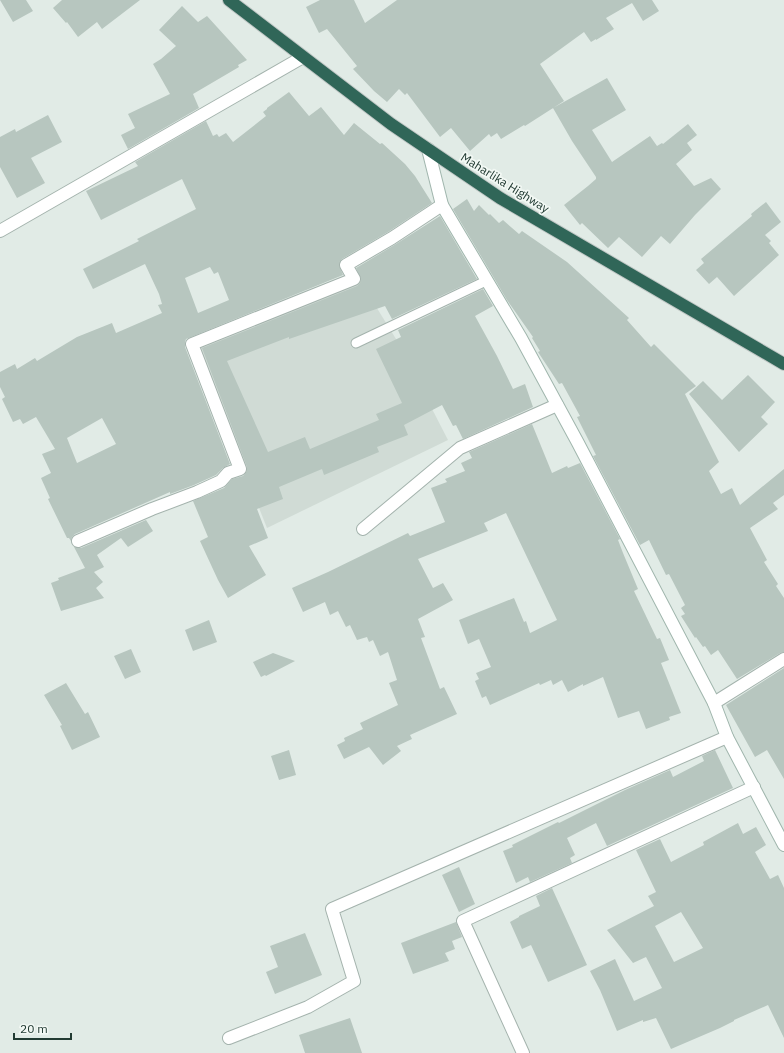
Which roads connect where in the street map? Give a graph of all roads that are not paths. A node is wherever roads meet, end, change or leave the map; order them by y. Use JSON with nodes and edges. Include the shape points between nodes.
{"nodes":[{"id":1,"x":229,"y":0,"type":"edge"},
{"id":2,"x":303,"y":57,"type":"junction"},
{"id":3,"x":428,"y":149,"type":"junction"},
{"id":4,"x":442,"y":205,"type":"junction"},
{"id":5,"x":0,"y":231,"type":"edge"},
{"id":6,"x":486,"y":281,"type":"junction"},
{"id":7,"x":356,"y":343,"type":"dead end"},
{"id":8,"x":784,"y":364,"type":"edge"},
{"id":9,"x":557,"y":405,"type":"junction"},
{"id":10,"x":363,"y":529,"type":"dead end"},
{"id":11,"x":78,"y":541,"type":"dead end"},
{"id":12,"x":784,"y":659,"type":"edge"},
{"id":13,"x":714,"y":704,"type":"junction"},
{"id":14,"x":727,"y":737,"type":"junction"},
{"id":15,"x":754,"y":787,"type":"junction"},
{"id":16,"x":784,"y":844,"type":"edge"},
{"id":17,"x":229,"y":1038,"type":"dead end"},
{"id":18,"x":523,"y":1053,"type":"edge"}],
"edges":[{"from":1,"to":2,"type":"highway","name":"Maharlika Highway"},
{"from":2,"to":3,"type":"highway","name":"Maharlika Highway"},
{"from":2,"to":5,"type":"street"},
{"from":3,"to":4,"type":"street"},
{"from":3,"to":8,"type":"highway","name":"Maharlika Highway","via":[[500,198]]},
{"from":4,"to":6,"type":"street"},
{"from":4,"to":11,"type":"street","via":[[346,265],[354,278],[192,344],[240,469],[228,473],[221,481],[197,492]]},
{"from":6,"to":7,"type":"lane"},
{"from":6,"to":9,"type":"street","via":[[521,338]]},
{"from":9,"to":10,"type":"street","via":[[460,448]]},
{"from":9,"to":13,"type":"street"},
{"from":12,"to":13,"type":"street"},
{"from":13,"to":14,"type":"street"},
{"from":14,"to":15,"type":"street"},
{"from":14,"to":17,"type":"street","via":[[332,909],[354,981],[308,1007]]},
{"from":15,"to":16,"type":"street"},
{"from":15,"to":18,"type":"street","via":[[463,920]]}]}
